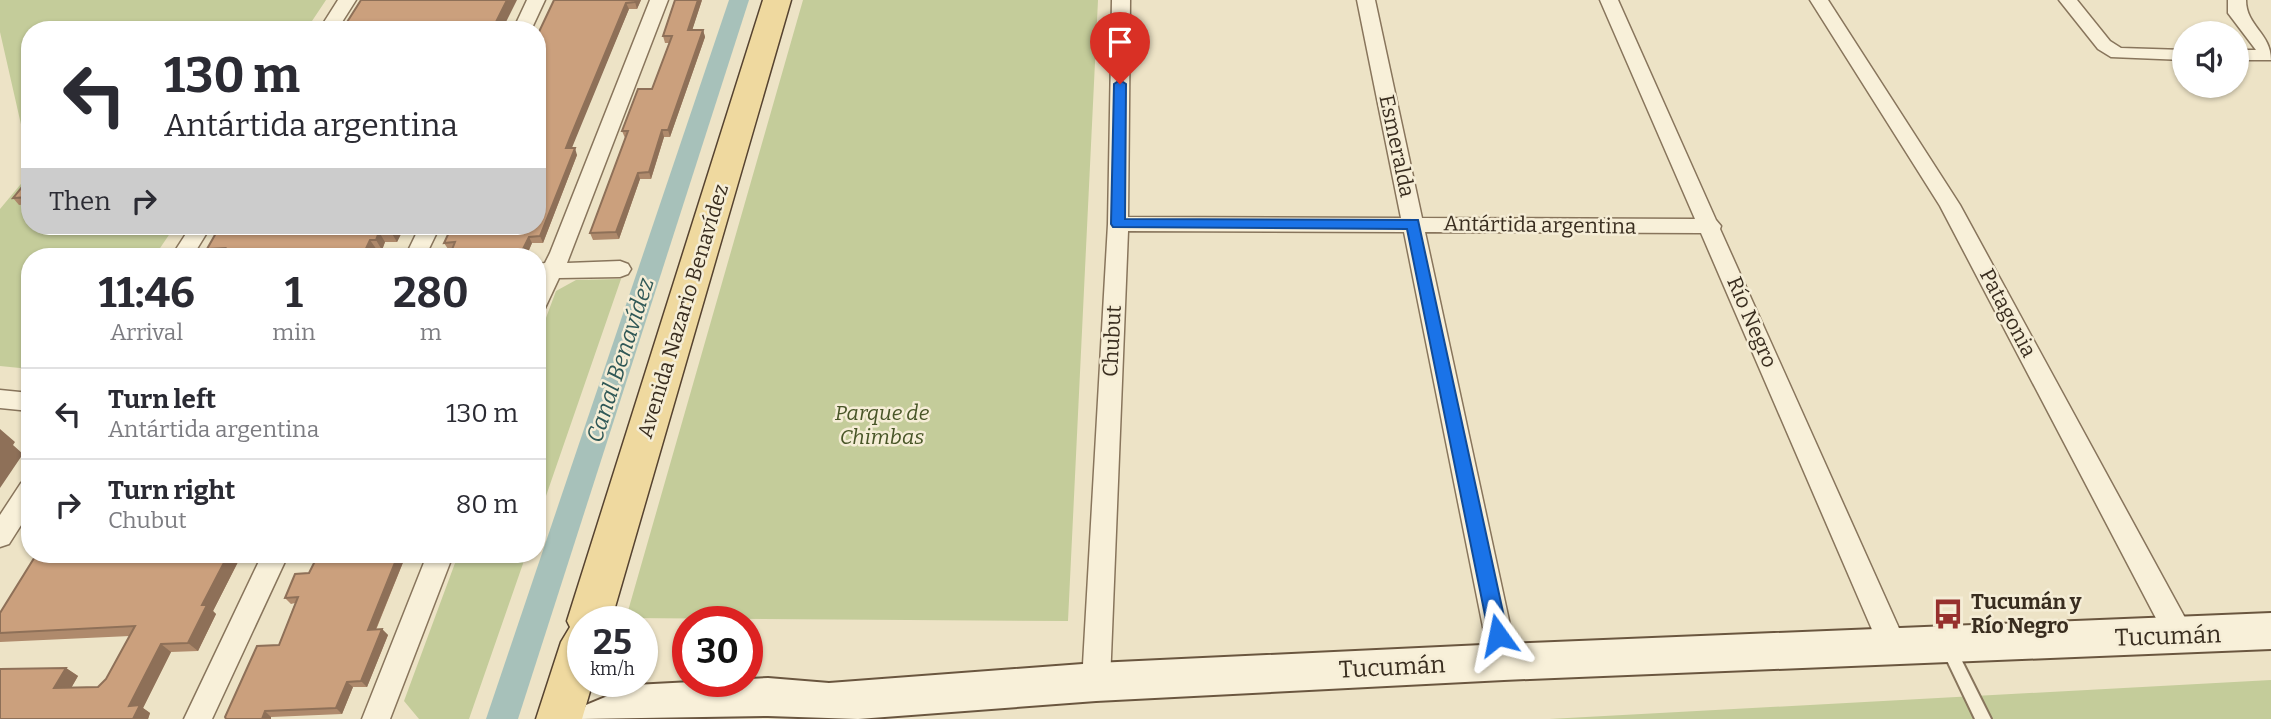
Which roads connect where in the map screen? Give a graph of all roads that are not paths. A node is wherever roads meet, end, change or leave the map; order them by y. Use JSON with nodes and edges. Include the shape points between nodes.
{"nodes":[{"id":1,"x":347,"y":0,"type":"edge"},
{"id":2,"x":536,"y":0,"type":"edge"},
{"id":3,"x":659,"y":0,"type":"edge"},
{"id":4,"x":777,"y":0,"type":"edge"},
{"id":5,"x":1121,"y":0,"type":"edge"},
{"id":6,"x":1366,"y":0,"type":"edge"},
{"id":7,"x":1609,"y":0,"type":"edge"},
{"id":8,"x":1819,"y":0,"type":"edge"},
{"id":9,"x":2068,"y":0,"type":"edge"},
{"id":10,"x":2237,"y":0,"type":"edge"},
{"id":11,"x":334,"y":21,"type":"edge"},
{"id":12,"x":526,"y":21,"type":"edge"},
{"id":13,"x":2172,"y":55,"type":"edge"},
{"id":14,"x":2249,"y":55,"type":"edge"},
{"id":15,"x":2270,"y":55,"type":"edge"},
{"id":16,"x":1118,"y":224,"type":"junction"},
{"id":17,"x":1413,"y":224,"type":"junction"},
{"id":18,"x":1711,"y":226,"type":"junction"},
{"id":19,"x":546,"y":266,"type":"edge"},
{"id":20,"x":620,"y":269,"type":"dead end"},
{"id":21,"x":546,"y":271,"type":"edge"},
{"id":22,"x":0,"y":399,"type":"edge"},
{"id":23,"x":21,"y":401,"type":"edge"},
{"id":24,"x":21,"y":504,"type":"edge"},
{"id":25,"x":0,"y":536,"type":"edge"},
{"id":26,"x":271,"y":563,"type":"edge"},
{"id":27,"x":437,"y":563,"type":"edge"},
{"id":28,"x":594,"y":606,"type":"edge"},
{"id":29,"x":2271,"y":631,"type":"edge"},
{"id":30,"x":2180,"y":636,"type":"junction"},
{"id":31,"x":1947,"y":644,"type":"junction"},
{"id":32,"x":1893,"y":646,"type":"junction"},
{"id":33,"x":1504,"y":662,"type":"junction"},
{"id":34,"x":1096,"y":682,"type":"junction"},
{"id":35,"x":567,"y":693,"type":"edge"},
{"id":36,"x":198,"y":719,"type":"edge"},
{"id":37,"x":376,"y":719,"type":"edge"},
{"id":38,"x":559,"y":719,"type":"edge"},
{"id":39,"x":601,"y":719,"type":"edge"},
{"id":40,"x":1983,"y":719,"type":"edge"}],
"edges":[{"from":1,"to":11,"type":"street"},
{"from":2,"to":12,"type":"street"},
{"from":3,"to":19,"type":"street"},
{"from":4,"to":28,"type":"main road","name":"Avenida Nazario Benavídez"},
{"from":5,"to":16,"type":"street","name":"Chubut"},
{"from":6,"to":17,"type":"street","name":"Esmeralda"},
{"from":7,"to":18,"type":"street","name":"Río Negro"},
{"from":8,"to":30,"type":"street","name":"Patagonia","via":[[1950,205]]},
{"from":9,"to":13,"type":"street","via":[[2104,45],[2117,53]]},
{"from":10,"to":15,"type":"street","via":[[2237,13]]},
{"from":14,"to":15,"type":"street"},
{"from":16,"to":17,"type":"street","name":"Antártida argentina"},
{"from":16,"to":34,"type":"street","name":"Chubut"},
{"from":17,"to":18,"type":"street","name":"Antártida argentina"},
{"from":17,"to":33,"type":"street","name":"Esmeralda"},
{"from":18,"to":32,"type":"street","name":"Río Negro"},
{"from":20,"to":21,"type":"street"},
{"from":22,"to":23,"type":"street"},
{"from":24,"to":25,"type":"street"},
{"from":26,"to":36,"type":"street"},
{"from":27,"to":37,"type":"street"},
{"from":29,"to":30,"type":"main road","name":"Tucumán"},
{"from":30,"to":31,"type":"main road","name":"Tucumán"},
{"from":31,"to":32,"type":"main road","name":"Tucumán"},
{"from":31,"to":40,"type":"lane"},
{"from":32,"to":33,"type":"main road","name":"Tucumán"},
{"from":33,"to":34,"type":"main road","name":"Tucumán"},
{"from":34,"to":39,"type":"main road","name":"Tucumán","via":[[829,702],[634,704]]},
{"from":35,"to":38,"type":"main road"}]}
